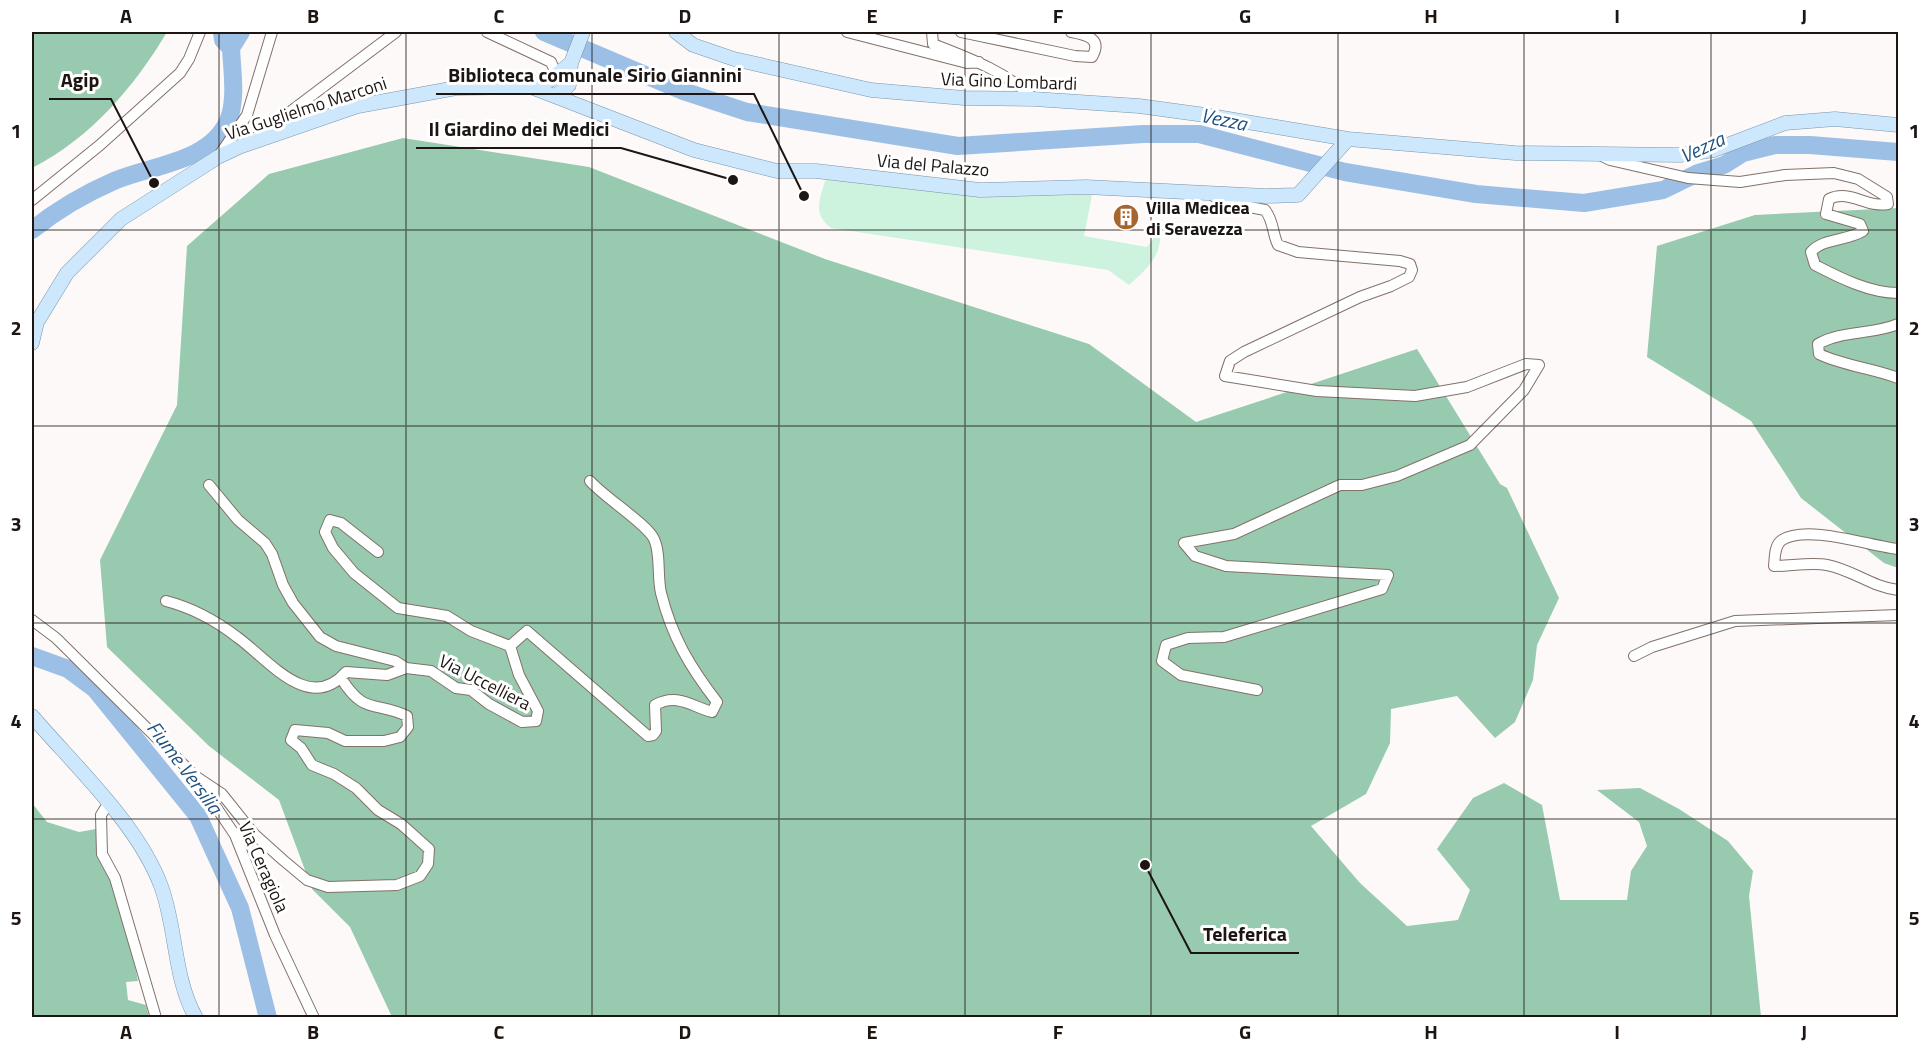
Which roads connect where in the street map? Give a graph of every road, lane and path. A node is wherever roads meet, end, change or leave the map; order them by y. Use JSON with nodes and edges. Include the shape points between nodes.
{"nodes":[{"id":1,"x":200,"y":32,"type":"edge"},
{"id":2,"x":272,"y":32,"type":"edge"},
{"id":3,"x":396,"y":32,"type":"edge"},
{"id":4,"x":487,"y":32,"type":"edge"},
{"id":5,"x":583,"y":32,"type":"edge"},
{"id":6,"x":676,"y":32,"type":"edge"},
{"id":7,"x":847,"y":32,"type":"edge"},
{"id":8,"x":932,"y":32,"type":"edge"},
{"id":9,"x":962,"y":32,"type":"edge"},
{"id":10,"x":1071,"y":32,"type":"edge"},
{"id":11,"x":980,"y":62,"type":"junction"},
{"id":12,"x":571,"y":63,"type":"junction"},
{"id":13,"x":553,"y":77,"type":"junction"},
{"id":14,"x":531,"y":87,"type":"junction"},
{"id":15,"x":557,"y":95,"type":"junction"},
{"id":16,"x":1034,"y":99,"type":"junction"},
{"id":17,"x":1899,"y":125,"type":"edge"},
{"id":18,"x":1348,"y":139,"type":"junction"},
{"id":19,"x":249,"y":143,"type":"junction"},
{"id":20,"x":1597,"y":154,"type":"junction"},
{"id":21,"x":218,"y":157,"type":"junction"},
{"id":22,"x":1207,"y":192,"type":"junction"},
{"id":23,"x":32,"y":200,"type":"edge"},
{"id":24,"x":1899,"y":293,"type":"edge"},
{"id":25,"x":1899,"y":324,"type":"edge"},
{"id":26,"x":32,"y":343,"type":"edge"},
{"id":27,"x":1899,"y":378,"type":"edge"},
{"id":28,"x":590,"y":481,"type":"dead end"},
{"id":29,"x":209,"y":485,"type":"dead end"},
{"id":30,"x":1899,"y":549,"type":"edge"},
{"id":31,"x":378,"y":552,"type":"dead end"},
{"id":32,"x":1899,"y":590,"type":"edge"},
{"id":33,"x":166,"y":601,"type":"dead end"},
{"id":34,"x":1899,"y":615,"type":"edge"},
{"id":35,"x":32,"y":620,"type":"edge"},
{"id":36,"x":510,"y":646,"type":"junction"},
{"id":37,"x":1634,"y":656,"type":"dead end"},
{"id":38,"x":406,"y":668,"type":"junction"},
{"id":39,"x":341,"y":678,"type":"junction"},
{"id":40,"x":1257,"y":690,"type":"dead end"},
{"id":41,"x":32,"y":716,"type":"edge"},
{"id":42,"x":195,"y":776,"type":"junction"},
{"id":43,"x":108,"y":804,"type":"junction"},
{"id":44,"x":156,"y":1017,"type":"edge"},
{"id":45,"x":196,"y":1017,"type":"edge"},
{"id":46,"x":314,"y":1017,"type":"edge"}],
"edges":[{"from":1,"to":23,"type":"street","via":[[180,72]]},
{"from":2,"to":21,"type":"street","via":[[247,115]]},
{"from":3,"to":19,"type":"street"},
{"from":4,"to":13,"type":"street","via":[[551,62]]},
{"from":5,"to":12,"type":"main road"},
{"from":6,"to":16,"type":"main road","name":"Via Gino Lombardi","via":[[693,45],[734,59],[871,90]]},
{"from":7,"to":11,"type":"street","via":[[967,63]]},
{"from":8,"to":11,"type":"street","via":[[933,44]]},
{"from":9,"to":10,"type":"street","via":[[1092,57],[1096,49],[1092,36]]},
{"from":11,"to":16,"type":"street"},
{"from":12,"to":13,"type":"main road"},
{"from":12,"to":15,"type":"main road","via":[[569,85]]},
{"from":13,"to":14,"type":"main road"},
{"from":13,"to":15,"type":"main road","via":[[552,88]]},
{"from":14,"to":15,"type":"main road","name":"Via del Palazzo"},
{"from":14,"to":19,"type":"main road","name":"Via Guglielmo Marconi","via":[[456,88],[392,98]]},
{"from":15,"to":22,"type":"main road","name":"Via del Palazzo","via":[[694,150],[777,171],[816,171],[980,190],[1086,187]]},
{"from":16,"to":18,"type":"main road","name":"Via Gino Lombardi","via":[[1194,113]]},
{"from":17,"to":20,"type":"main road","name":"Via Gino Lombardi","via":[[1835,119],[1785,123],[1714,150],[1680,155]]},
{"from":18,"to":20,"type":"main road","name":"Via Gino Lombardi","via":[[1515,153]]},
{"from":18,"to":22,"type":"main road","name":"Via del Palazzo","via":[[1298,195]]},
{"from":19,"to":21,"type":"main road","name":"Via Guglielmo Marconi"},
{"from":20,"to":24,"type":"street","via":[[1688,178],[1740,182],[1819,172],[1858,179],[1887,197],[1888,204],[1869,204],[1839,194],[1829,199],[1826,214],[1860,224],[1863,231],[1852,238],[1818,244],[1811,252],[1815,265],[1845,280],[1886,293]]},
{"from":21,"to":26,"type":"main road","name":"Via Guglielmo Marconi","via":[[121,219],[67,273],[37,322]]},
{"from":22,"to":40,"type":"street","via":[[1224,202],[1266,210],[1278,245],[1298,252],[1400,261],[1410,264],[1412,270],[1409,277],[1391,286],[1244,352],[1230,361],[1225,376],[1317,391],[1415,396],[1467,387],[1526,364],[1539,365],[1524,390],[1470,445],[1397,476],[1362,485],[1340,485],[1234,534],[1184,543],[1195,556],[1226,566],[1388,575],[1383,589],[1224,637],[1188,638],[1166,645],[1162,661],[1181,675]]},
{"from":25,"to":27,"type":"street","via":[[1818,344],[1819,354],[1835,362]]},
{"from":28,"to":36,"type":"street","via":[[604,497],[648,529],[655,541],[668,615],[682,653],[717,702],[716,708],[712,712],[683,699],[666,699],[655,705],[656,731],[648,736],[527,631]]},
{"from":29,"to":38,"type":"street","via":[[238,520],[265,543],[293,603],[320,637]]},
{"from":30,"to":32,"type":"street","via":[[1827,537],[1792,536],[1781,541],[1776,549],[1774,566],[1825,564],[1877,587]]},
{"from":31,"to":36,"type":"street","via":[[341,523],[330,520],[325,532],[333,548],[354,573],[398,608],[447,616],[471,631]]},
{"from":33,"to":39,"type":"street","via":[[192,608],[214,621],[292,682],[318,688]]},
{"from":34,"to":37,"type":"street","via":[[1735,621]]},
{"from":35,"to":42,"type":"street","name":"Via Ceragiola","via":[[57,638]]},
{"from":36,"to":38,"type":"street","name":"Via Uccelliera","via":[[519,675],[538,711],[536,721],[530,723],[489,704],[471,690],[456,688],[431,671]]},
{"from":38,"to":39,"type":"street","name":"Via Uccelliera","via":[[387,675],[346,672]]},
{"from":39,"to":42,"type":"street","via":[[352,696],[373,708],[407,716],[408,727],[400,737],[384,741],[345,741],[328,733],[295,730],[291,740],[312,765],[356,788],[378,810],[419,838],[429,849],[428,864],[420,876],[397,885],[328,887],[307,880],[254,834],[222,794]]},
{"from":41,"to":43,"type":"main road"},
{"from":42,"to":46,"type":"street","name":"Via Ceragiola","via":[[235,835]]},
{"from":43,"to":44,"type":"street","via":[[101,815],[102,854],[116,878]]},
{"from":43,"to":45,"type":"main road","via":[[152,866],[162,888],[182,984]]}]}
